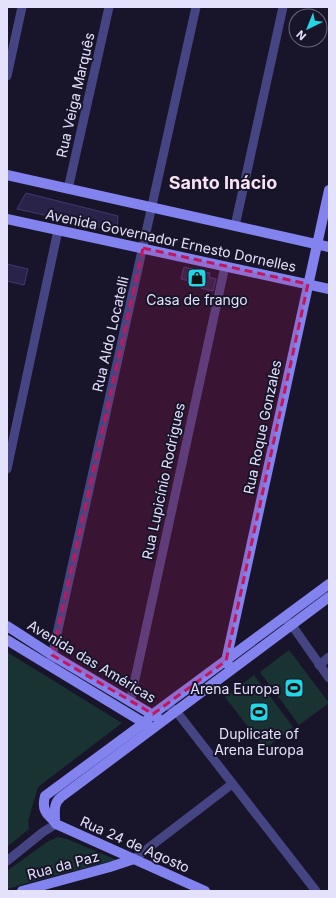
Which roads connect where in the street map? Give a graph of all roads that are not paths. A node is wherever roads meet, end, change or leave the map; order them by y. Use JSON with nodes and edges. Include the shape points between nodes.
{"nodes":[{"id":1,"x":22,"y":7,"type":"edge"},
{"id":2,"x":109,"y":7,"type":"edge"},
{"id":3,"x":196,"y":7,"type":"edge"},
{"id":4,"x":283,"y":7,"type":"edge"},
{"id":5,"x":7,"y":76,"type":"edge"},
{"id":6,"x":7,"y":175,"type":"edge"},
{"id":7,"x":68,"y":188,"type":"junction"},
{"id":8,"x":329,"y":190,"type":"edge"},
{"id":9,"x":152,"y":207,"type":"junction"},
{"id":10,"x":7,"y":219,"type":"edge"},
{"id":11,"x":235,"y":226,"type":"junction"},
{"id":12,"x":58,"y":230,"type":"junction"},
{"id":13,"x":317,"y":244,"type":"junction"},
{"id":14,"x":329,"y":247,"type":"edge"},
{"id":15,"x":143,"y":248,"type":"junction"},
{"id":16,"x":224,"y":266,"type":"junction"},
{"id":17,"x":308,"y":284,"type":"junction"},
{"id":18,"x":329,"y":290,"type":"edge"},
{"id":19,"x":7,"y":469,"type":"edge"},
{"id":20,"x":329,"y":584,"type":"edge"},
{"id":21,"x":329,"y":597,"type":"edge"},
{"id":22,"x":287,"y":621,"type":"junction"},
{"id":23,"x":7,"y":626,"type":"edge"},
{"id":24,"x":7,"y":640,"type":"edge"},
{"id":25,"x":52,"y":655,"type":"junction"},
{"id":26,"x":329,"y":657,"type":"edge"},
{"id":27,"x":319,"y":664,"type":"junction"},
{"id":28,"x":228,"y":665,"type":"junction"},
{"id":29,"x":50,"y":666,"type":"junction"},
{"id":30,"x":329,"y":678,"type":"edge"},
{"id":31,"x":130,"y":702,"type":"junction"},
{"id":32,"x":166,"y":704,"type":"junction"},
{"id":33,"x":176,"y":711,"type":"junction"},
{"id":34,"x":153,"y":714,"type":"junction"},
{"id":35,"x":163,"y":721,"type":"junction"},
{"id":36,"x":148,"y":726,"type":"junction"},
{"id":37,"x":232,"y":784,"type":"junction"},
{"id":38,"x":55,"y":823,"type":"junction"},
{"id":39,"x":134,"y":859,"type":"junction"},
{"id":40,"x":7,"y":861,"type":"edge"},
{"id":41,"x":49,"y":887,"type":"edge"},
{"id":42,"x":22,"y":891,"type":"edge"},
{"id":43,"x":205,"y":891,"type":"edge"},
{"id":44,"x":316,"y":891,"type":"edge"}],
"edges":[{"from":1,"to":5,"type":"street"},
{"from":2,"to":7,"type":"street","name":"Rua Veiga Marquês"},
{"from":3,"to":9,"type":"street","name":"Rua Aldo Locatelli"},
{"from":4,"to":11,"type":"street"},
{"from":6,"to":7,"type":"main road","name":"Avenida Governador Ernesto Dornelles"},
{"from":7,"to":9,"type":"main road","name":"Avenida Governador Ernesto Dornelles"},
{"from":8,"to":13,"type":"main road","name":"Rua Roque Gonzales"},
{"from":9,"to":11,"type":"main road","name":"Avenida Governador Ernesto Dornelles"},
{"from":9,"to":15,"type":"street","name":"Rua Aldo Locatelli"},
{"from":10,"to":12,"type":"main road","name":"Avenida Governador Ernesto Dornelles"},
{"from":11,"to":13,"type":"main road","name":"Avenida Governador Ernesto Dornelles"},
{"from":12,"to":15,"type":"main road","name":"Avenida Governador Ernesto Dornelles"},
{"from":12,"to":19,"type":"street"},
{"from":13,"to":14,"type":"main road","name":"Avenida Governador Ernesto Dornelles"},
{"from":13,"to":17,"type":"main road","name":"Rua Roque Gonzales"},
{"from":15,"to":16,"type":"main road","name":"Avenida Governador Ernesto Dornelles"},
{"from":15,"to":25,"type":"street","name":"Rua Aldo Locatelli"},
{"from":16,"to":17,"type":"main road","name":"Avenida Governador Ernesto Dornelles"},
{"from":16,"to":31,"type":"street","name":"Rua Lupicínio Rodrigues"},
{"from":17,"to":18,"type":"main road","name":"Avenida Governador Ernesto Dornelles"},
{"from":17,"to":28,"type":"main road","name":"Rua Roque Gonzales"},
{"from":20,"to":22,"type":"main road"},
{"from":21,"to":22,"type":"main road"},
{"from":22,"to":27,"type":"street"},
{"from":22,"to":28,"type":"main road"},
{"from":23,"to":25,"type":"main road","name":"Avenida das Américas"},
{"from":24,"to":29,"type":"main road","name":"Avenida das Américas"},
{"from":25,"to":29,"type":"street","name":"Rua Aldo Locatelli"},
{"from":25,"to":31,"type":"main road","name":"Avenida das Américas"},
{"from":26,"to":27,"type":"street"},
{"from":27,"to":30,"type":"street"},
{"from":28,"to":32,"type":"main road"},
{"from":28,"to":33,"type":"main road"},
{"from":29,"to":36,"type":"main road","name":"Avenida das Américas"},
{"from":31,"to":34,"type":"main road","name":"Avenida das Américas"},
{"from":32,"to":33,"type":"street"},
{"from":32,"to":34,"type":"main road"},
{"from":33,"to":35,"type":"main road"},
{"from":33,"to":37,"type":"street"},
{"from":34,"to":35,"type":"main road","name":"Avenida das Américas"},
{"from":34,"to":36,"type":"main road"},
{"from":35,"to":36,"type":"main road"},
{"from":36,"to":38,"type":"main road","via":[[45,796],[43,804]]},
{"from":37,"to":39,"type":"street"},
{"from":37,"to":44,"type":"street"},
{"from":38,"to":39,"type":"main road","name":"Rua 24 de Agosto"},
{"from":38,"to":40,"type":"street"},
{"from":39,"to":41,"type":"main road","name":"Rua da Paz"},
{"from":39,"to":43,"type":"main road","name":"Rua 24 de Agosto"},
{"from":41,"to":42,"type":"main road","name":"Rua da Paz"}]}
